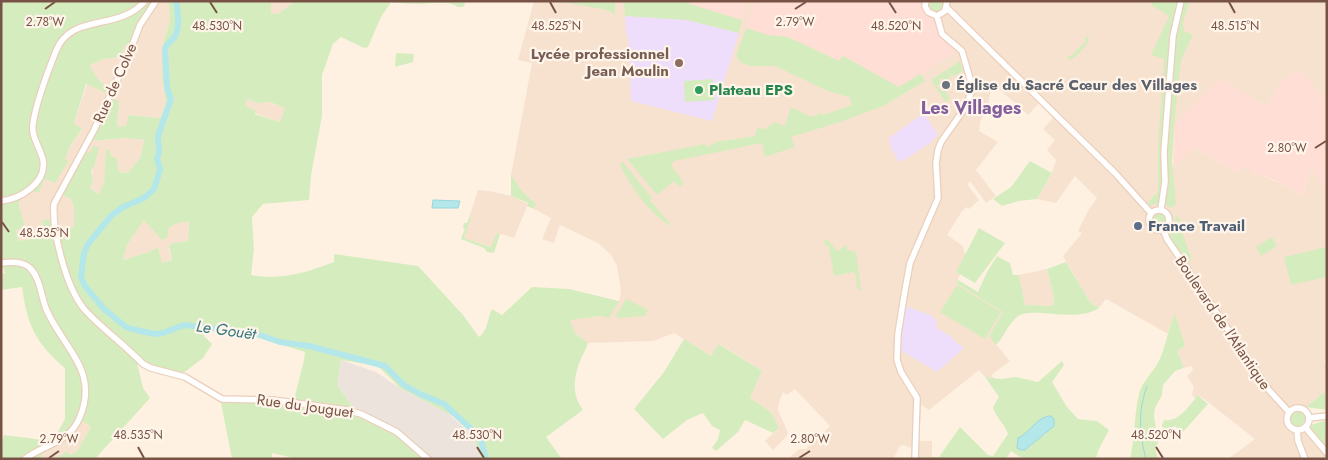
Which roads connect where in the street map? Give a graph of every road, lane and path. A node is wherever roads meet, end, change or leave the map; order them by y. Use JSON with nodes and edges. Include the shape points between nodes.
{"nodes":[{"id":1,"x":145,"y":1,"type":"edge"},
{"id":2,"x":156,"y":1,"type":"edge"},
{"id":3,"x":926,"y":1,"type":"edge"},
{"id":4,"x":947,"y":1,"type":"edge"},
{"id":5,"x":1181,"y":1,"type":"edge"},
{"id":6,"x":947,"y":8,"type":"junction"},
{"id":7,"x":937,"y":16,"type":"junction"},
{"id":8,"x":75,"y":166,"type":"joint"},
{"id":9,"x":1,"y":200,"type":"edge"},
{"id":10,"x":1161,"y":209,"type":"junction"},
{"id":11,"x":1151,"y":213,"type":"junction"},
{"id":12,"x":1163,"y":229,"type":"junction"},
{"id":13,"x":1,"y":263,"type":"edge"},
{"id":14,"x":1289,"y":412,"type":"junction"},
{"id":15,"x":1327,"y":416,"type":"edge"},
{"id":16,"x":1308,"y":418,"type":"junction"},
{"id":17,"x":1305,"y":427,"type":"junction"},
{"id":18,"x":1297,"y":430,"type":"junction"},
{"id":19,"x":1327,"y":453,"type":"edge"},
{"id":20,"x":24,"y":459,"type":"edge"},
{"id":21,"x":428,"y":459,"type":"edge"},
{"id":22,"x":915,"y":459,"type":"edge"},
{"id":23,"x":1306,"y":459,"type":"edge"}],
"edges":[{"from":1,"to":9,"type":"main road","via":[[121,18],[82,26],[64,37],[34,119],[33,134],[43,161],[41,174],[29,190],[13,199]]},
{"from":2,"to":8,"type":"main road","name":"Rue de Colve","via":[[140,25]]},
{"from":3,"to":7,"type":"main road","via":[[928,12]]},
{"from":4,"to":6,"type":"main road"},
{"from":5,"to":10,"type":"main road","via":[[1173,36]]},
{"from":6,"to":7,"type":"main road"},
{"from":6,"to":11,"type":"main road","via":[[1115,172]]},
{"from":7,"to":22,"type":"main road","via":[[942,34],[962,51],[971,88],[970,98],[938,150],[938,198],[910,263],[898,334],[897,360],[917,398]]},
{"from":8,"to":21,"type":"main road","name":"Rue du Jouguet","via":[[54,204],[53,212],[64,269],[83,307],[143,364],[185,377],[222,399],[258,398],[361,414],[397,432]]},
{"from":10,"to":11,"type":"main road"},
{"from":10,"to":12,"type":"main road","via":[[1170,218]]},
{"from":11,"to":12,"type":"main road","via":[[1150,225],[1157,230]]},
{"from":12,"to":14,"type":"main road","name":"Boulevard de l'Atlantique","via":[[1268,389]]},
{"from":13,"to":20,"type":"main road","via":[[23,263],[34,272],[53,323],[72,350],[85,380],[84,401],[75,428],[58,443]]},
{"from":14,"to":16,"type":"main road","via":[[1300,408]]},
{"from":14,"to":18,"type":"main road","via":[[1288,424]]},
{"from":15,"to":16,"type":"main road"},
{"from":16,"to":17,"type":"main road"},
{"from":17,"to":18,"type":"main road"},
{"from":17,"to":19,"type":"main road"},
{"from":18,"to":23,"type":"main road"}]}
